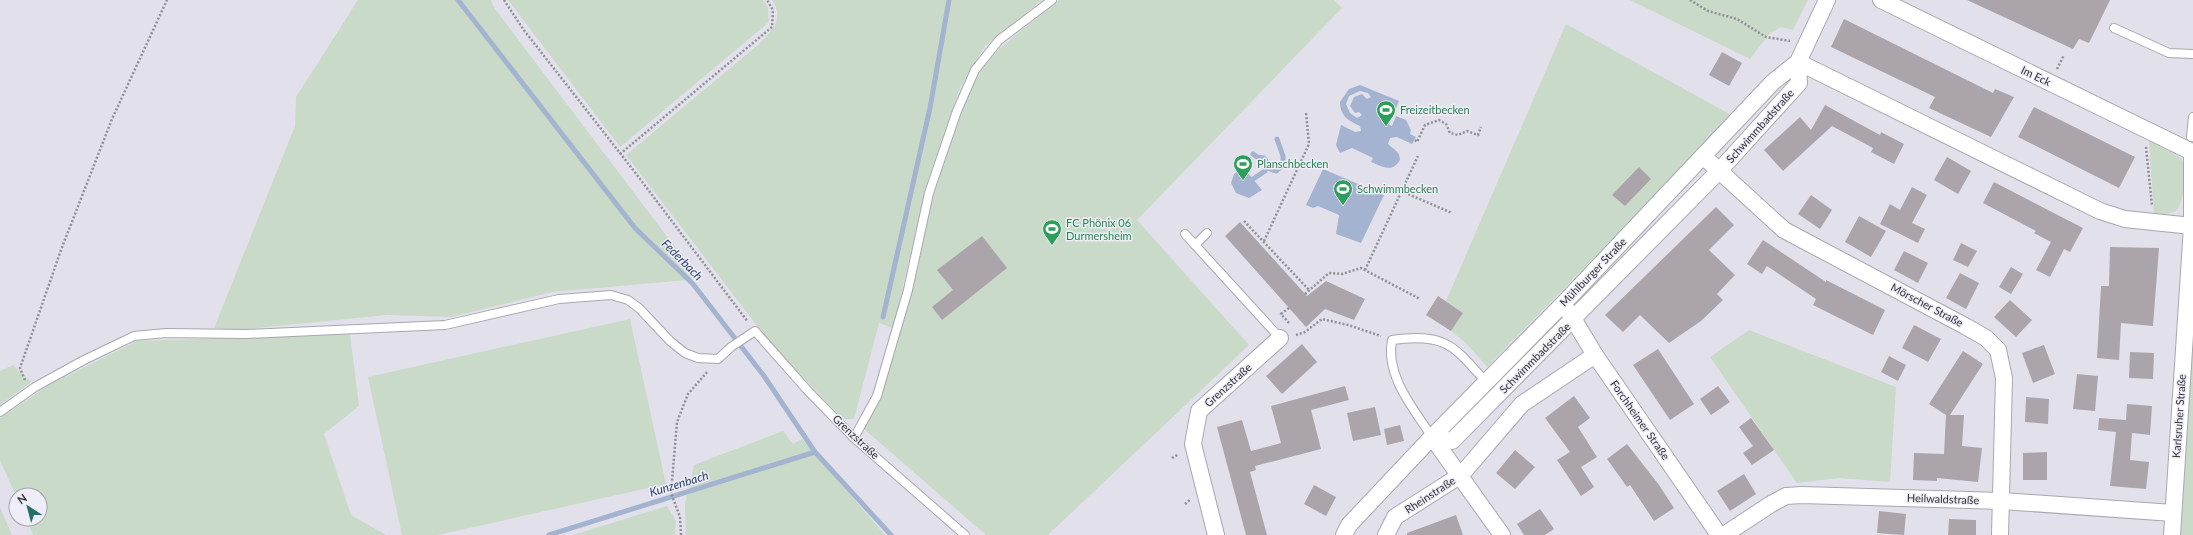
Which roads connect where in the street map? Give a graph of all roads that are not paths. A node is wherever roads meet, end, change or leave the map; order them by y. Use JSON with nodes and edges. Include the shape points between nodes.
{"nodes":[{"id":1,"x":1052,"y":0,"type":"edge"},
{"id":2,"x":1827,"y":0,"type":"edge"},
{"id":3,"x":1881,"y":0,"type":"edge"},
{"id":4,"x":2114,"y":28,"type":"dead end"},
{"id":5,"x":2193,"y":54,"type":"edge"},
{"id":6,"x":1798,"y":62,"type":"junction"},
{"id":7,"x":2193,"y":117,"type":"edge"},
{"id":8,"x":2192,"y":145,"type":"edge"},
{"id":9,"x":1703,"y":156,"type":"junction"},
{"id":10,"x":1720,"y":170,"type":"junction"},
{"id":11,"x":2192,"y":226,"type":"edge"},
{"id":12,"x":1208,"y":233,"type":"dead end"},
{"id":13,"x":1184,"y":234,"type":"dead end"},
{"id":14,"x":1195,"y":245,"type":"junction"},
{"id":15,"x":1563,"y":304,"type":"junction"},
{"id":16,"x":1574,"y":319,"type":"junction"},
{"id":17,"x":1280,"y":338,"type":"joint"},
{"id":18,"x":1595,"y":355,"type":"junction"},
{"id":19,"x":1486,"y":382,"type":"junction"},
{"id":20,"x":0,"y":412,"type":"edge"},
{"id":21,"x":1432,"y":437,"type":"junction"},
{"id":22,"x":854,"y":438,"type":"junction"},
{"id":23,"x":1460,"y":475,"type":"junction"},
{"id":24,"x":2002,"y":501,"type":"junction"},
{"id":25,"x":2173,"y":513,"type":"junction"},
{"id":26,"x":966,"y":535,"type":"edge"},
{"id":27,"x":1216,"y":535,"type":"edge"},
{"id":28,"x":1344,"y":535,"type":"edge"},
{"id":29,"x":1386,"y":535,"type":"edge"},
{"id":30,"x":1502,"y":535,"type":"edge"},
{"id":31,"x":1719,"y":535,"type":"edge"},
{"id":32,"x":1724,"y":535,"type":"edge"},
{"id":33,"x":2000,"y":535,"type":"edge"},
{"id":34,"x":2172,"y":535,"type":"edge"}],
"edges":[{"from":1,"to":22,"type":"lane","via":[[999,40],[972,76],[957,111],[929,193],[908,290],[877,396]]},
{"from":2,"to":6,"type":"street"},
{"from":3,"to":8,"type":"street","name":"Im Eck","via":[[2149,131]]},
{"from":4,"to":5,"type":"lane","via":[[2169,53]]},
{"from":6,"to":9,"type":"street","name":"Mühlburger Straße","via":[[1773,82]]},
{"from":6,"to":10,"type":"street","name":"Schwimmbadstraße","via":[[1799,83]]},
{"from":6,"to":11,"type":"street","via":[[2100,211],[2125,219]]},
{"from":7,"to":8,"type":"lane"},
{"from":8,"to":11,"type":"street","name":"Karlsruher Straße"},
{"from":9,"to":10,"type":"street","name":"Mörscher Straße"},
{"from":9,"to":15,"type":"street","name":"Mühlburger Straße"},
{"from":10,"to":16,"type":"street","name":"Schwimmbadstraße"},
{"from":10,"to":24,"type":"street","name":"Mörscher Straße","via":[[1784,230],[1965,326],[1986,338],[1998,350],[2004,378]]},
{"from":11,"to":25,"type":"street","name":"Karlsruher Straße"},
{"from":12,"to":14,"type":"lane"},
{"from":13,"to":14,"type":"lane"},
{"from":14,"to":17,"type":"lane"},
{"from":15,"to":16,"type":"street","name":"Forchheimer Straße"},
{"from":15,"to":19,"type":"street","name":"Mühlburger Straße"},
{"from":16,"to":18,"type":"street","name":"Forchheimer Straße"},
{"from":16,"to":21,"type":"street","name":"Schwimmbadstraße","via":[[1452,441]]},
{"from":17,"to":27,"type":"street","name":"Grenzstraße","via":[[1199,411],[1193,444]]},
{"from":18,"to":23,"type":"street","name":"Schwimmbadstraße","via":[[1522,404]]},
{"from":18,"to":31,"type":"street","name":"Forchheimer Straße"},
{"from":19,"to":21,"type":"street","name":"Mühlburger Straße"},
{"from":19,"to":21,"type":"lane","via":[[1458,350],[1439,340],[1392,340],[1392,370]]},
{"from":20,"to":22,"type":"lane","name":"Grenzstraße","via":[[30,391],[84,360],[134,336],[445,325],[559,299],[611,295],[628,300],[639,308],[670,342],[685,353],[698,358],[718,359],[755,330],[808,391]]},
{"from":21,"to":23,"type":"street","name":"Rheinstraße"},
{"from":21,"to":28,"type":"street","name":"Mühlburger Straße","via":[[1350,525]]},
{"from":22,"to":26,"type":"lane","name":"Grenzstraße"},
{"from":23,"to":29,"type":"street","name":"Rheinstraße","via":[[1395,517]]},
{"from":23,"to":30,"type":"street","name":"Rheinstraße"},
{"from":24,"to":25,"type":"street","name":"Heilwaldstraße"},
{"from":24,"to":32,"type":"street","name":"Heilwaldstraße","via":[[1786,496]]},
{"from":24,"to":33,"type":"street","name":"Mörscher Straße"},
{"from":25,"to":34,"type":"street","name":"Karlsruher Straße"}]}
